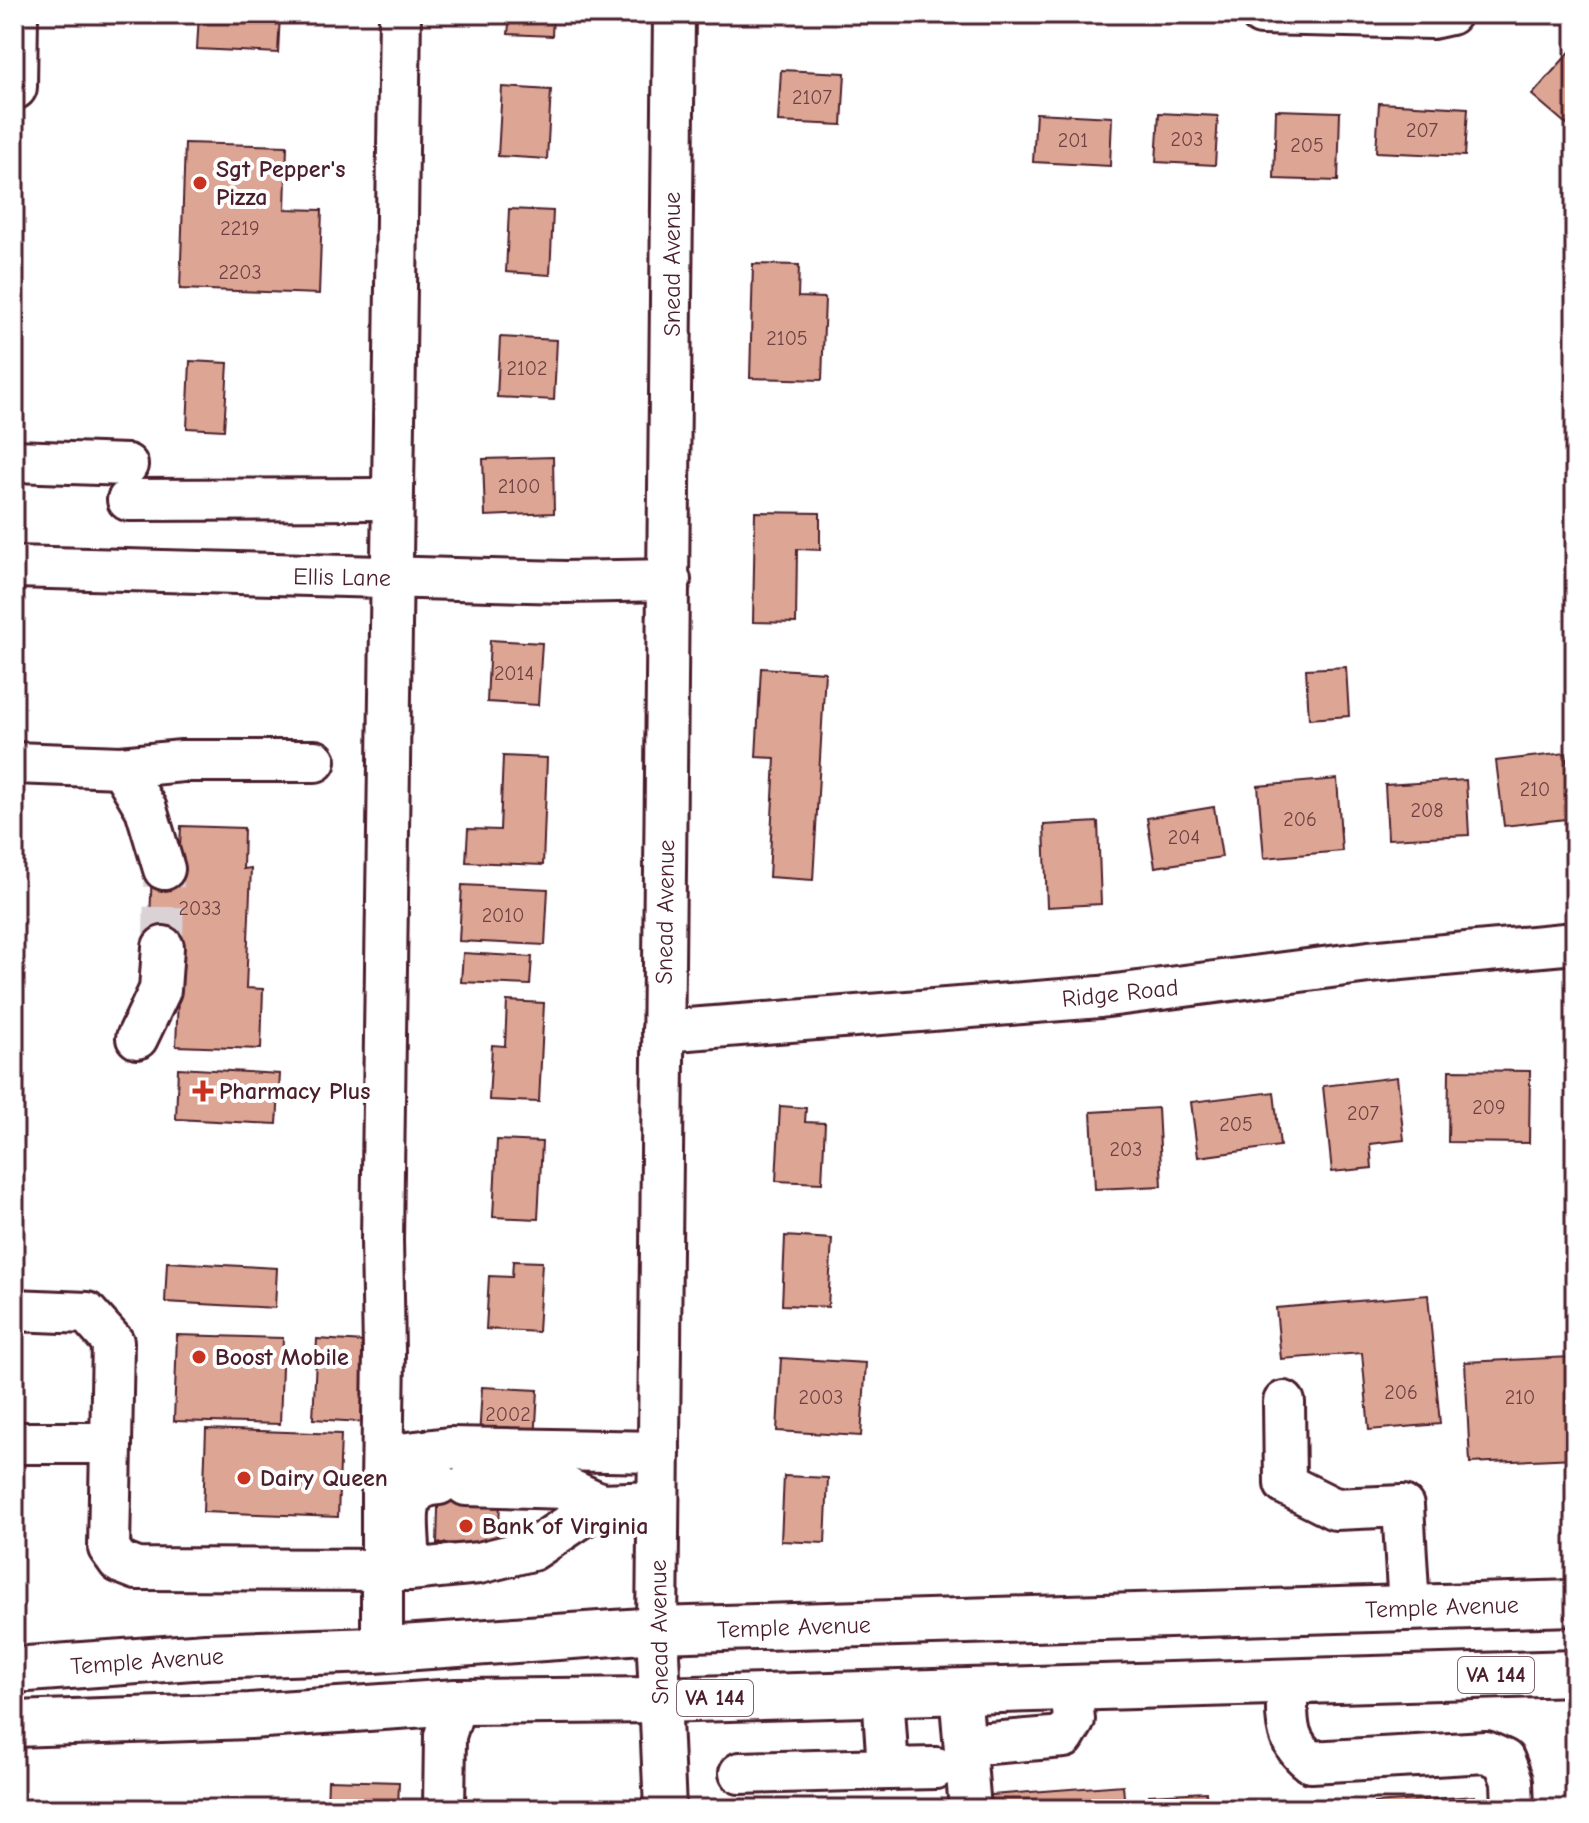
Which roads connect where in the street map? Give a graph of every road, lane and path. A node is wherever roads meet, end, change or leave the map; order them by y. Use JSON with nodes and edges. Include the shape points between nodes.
{"nodes":[{"id":1,"x":15,"y":14,"type":"edge"},
{"id":2,"x":400,"y":14,"type":"edge"},
{"id":3,"x":674,"y":14,"type":"edge"},
{"id":4,"x":1261,"y":14,"type":"edge"},
{"id":5,"x":1450,"y":14,"type":"edge"},
{"id":6,"x":14,"y":87,"type":"edge"},
{"id":7,"x":14,"y":461,"type":"edge"},
{"id":8,"x":392,"y":499,"type":"junction"},
{"id":9,"x":14,"y":567,"type":"edge"},
{"id":10,"x":390,"y":578,"type":"junction"},
{"id":11,"x":670,"y":580,"type":"junction"},
{"id":12,"x":315,"y":761,"type":"dead end"},
{"id":13,"x":14,"y":763,"type":"edge"},
{"id":14,"x":121,"y":767,"type":"junction"},
{"id":15,"x":164,"y":869,"type":"tunnel mouth"},
{"id":16,"x":1575,"y":943,"type":"edge"},
{"id":17,"x":163,"y":947,"type":"tunnel mouth"},
{"id":18,"x":663,"y":1031,"type":"junction"},
{"id":19,"x":137,"y":1038,"type":"dead end"},
{"id":20,"x":14,"y":1310,"type":"edge"},
{"id":21,"x":1284,"y":1402,"type":"dead end"},
{"id":22,"x":14,"y":1443,"type":"edge"},
{"id":23,"x":111,"y":1443,"type":"junction"},
{"id":24,"x":659,"y":1452,"type":"junction"},
{"id":25,"x":382,"y":1485,"type":"junction"},
{"id":26,"x":658,"y":1502,"type":"junction"},
{"id":27,"x":601,"y":1504,"type":"junction"},
{"id":28,"x":396,"y":1570,"type":"junction"},
{"id":29,"x":1575,"y":1603,"type":"edge"},
{"id":30,"x":1409,"y":1608,"type":"junction"},
{"id":31,"x":657,"y":1630,"type":"junction"},
{"id":32,"x":382,"y":1649,"type":"junction"},
{"id":33,"x":14,"y":1670,"type":"edge"},
{"id":34,"x":1575,"y":1673,"type":"edge"},
{"id":35,"x":1287,"y":1681,"type":"junction"},
{"id":36,"x":1071,"y":1687,"type":"junction"},
{"id":37,"x":960,"y":1691,"type":"junction"},
{"id":38,"x":883,"y":1693,"type":"junction"},
{"id":39,"x":659,"y":1700,"type":"junction"},
{"id":40,"x":442,"y":1714,"type":"junction"},
{"id":41,"x":14,"y":1724,"type":"edge"},
{"id":42,"x":950,"y":1757,"type":"junction"},
{"id":43,"x":888,"y":1769,"type":"junction"},
{"id":44,"x":740,"y":1773,"type":"dead end"},
{"id":45,"x":419,"y":1809,"type":"edge"},
{"id":46,"x":444,"y":1809,"type":"edge"},
{"id":47,"x":459,"y":1809,"type":"edge"},
{"id":48,"x":665,"y":1809,"type":"edge"},
{"id":49,"x":970,"y":1809,"type":"edge"},
{"id":50,"x":1513,"y":1809,"type":"edge"}],
"edges":[{"from":1,"to":6,"type":"main road"},
{"from":2,"to":8,"type":"street"},
{"from":3,"to":11,"type":"street","name":"Snead Avenue"},
{"from":4,"to":5,"type":"street"},
{"from":7,"to":8,"type":"street","via":[[128,482]]},
{"from":8,"to":10,"type":"street"},
{"from":9,"to":10,"type":"street","name":"Ellis Lane"},
{"from":10,"to":11,"type":"street","name":"Ellis Lane"},
{"from":10,"to":25,"type":"street"},
{"from":11,"to":18,"type":"street","name":"Snead Avenue"},
{"from":12,"to":14,"type":"street","via":[[182,761]]},
{"from":13,"to":14,"type":"street"},
{"from":14,"to":15,"type":"street","via":[[146,809]]},
{"from":16,"to":18,"type":"street","name":"Ridge Road","via":[[1369,962],[1100,997]]},
{"from":17,"to":19,"type":"street","via":[[160,990]]},
{"from":18,"to":24,"type":"street","name":"Snead Avenue"},
{"from":20,"to":23,"type":"street","via":[[87,1313],[113,1342]]},
{"from":21,"to":30,"type":"street","via":[[1285,1484],[1335,1509],[1403,1506]]},
{"from":22,"to":23,"type":"street"},
{"from":23,"to":28,"type":"street","via":[[109,1548],[119,1562],[137,1569]]},
{"from":24,"to":25,"type":"street","via":[[437,1449],[399,1454]]},
{"from":24,"to":26,"type":"street","name":"Snead Avenue"},
{"from":25,"to":28,"type":"street"},
{"from":26,"to":27,"type":"street"},
{"from":26,"to":31,"type":"street","name":"Snead Avenue"},
{"from":27,"to":28,"type":"street","via":[[532,1550],[479,1563]]},
{"from":27,"to":28,"type":"street","via":[[566,1488],[426,1485],[409,1501]]},
{"from":28,"to":32,"type":"street"},
{"from":29,"to":30,"type":"main road","name":"Temple Avenue"},
{"from":30,"to":31,"type":"main road","name":"Temple Avenue"},
{"from":31,"to":32,"type":"main road","name":"Temple Avenue"},
{"from":31,"to":39,"type":"street","name":"Snead Avenue"},
{"from":32,"to":33,"type":"main road","name":"Temple Avenue"},
{"from":34,"to":35,"type":"main road","number":"VA 144"},
{"from":35,"to":36,"type":"main road","number":"VA 144"},
{"from":35,"to":50,"type":"street","via":[[1288,1731],[1296,1750],[1311,1762],[1486,1752],[1504,1760],[1512,1781]]},
{"from":36,"to":37,"type":"main road","number":"VA 144"},
{"from":36,"to":42,"type":"street","via":[[1074,1720],[1064,1737]]},
{"from":37,"to":38,"type":"main road","number":"VA 144"},
{"from":37,"to":42,"type":"street"},
{"from":38,"to":39,"type":"main road","number":"VA 144"},
{"from":38,"to":43,"type":"street"},
{"from":39,"to":40,"type":"main road","number":"VA 144"},
{"from":39,"to":48,"type":"street","name":"Snead Avenue"},
{"from":40,"to":41,"type":"main road","number":"VA 144"},
{"from":40,"to":45,"type":"street","via":[[428,1738]]},
{"from":40,"to":46,"type":"street"},
{"from":40,"to":47,"type":"street"},
{"from":42,"to":43,"type":"street"},
{"from":42,"to":49,"type":"street"},
{"from":43,"to":44,"type":"street"}]}
